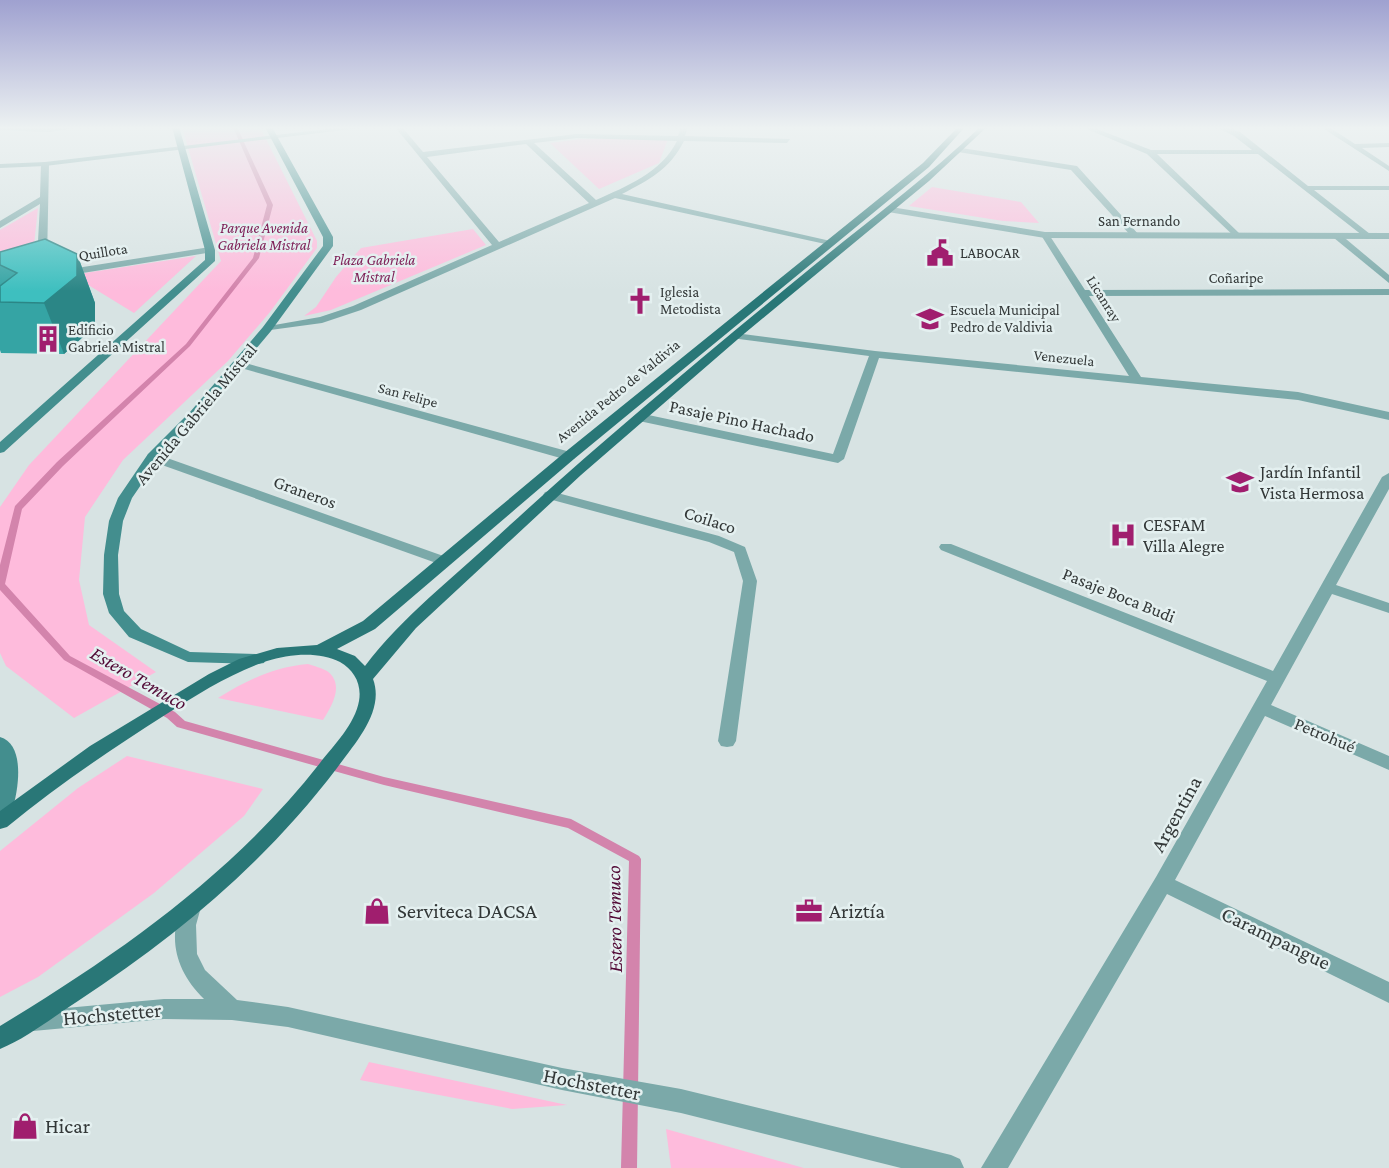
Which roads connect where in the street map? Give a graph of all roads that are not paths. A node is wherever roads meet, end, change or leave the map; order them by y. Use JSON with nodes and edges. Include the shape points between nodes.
{"nodes":[{"id":1,"x":44,"y":182,"type":"edge"},
{"id":2,"x":191,"y":182,"type":"edge"},
{"id":3,"x":298,"y":182,"type":"edge"},
{"id":4,"x":443,"y":182,"type":"edge"},
{"id":5,"x":571,"y":182,"type":"edge"},
{"id":6,"x":638,"y":182,"type":"edge"},
{"id":7,"x":905,"y":182,"type":"edge"},
{"id":8,"x":924,"y":182,"type":"edge"},
{"id":9,"x":1086,"y":182,"type":"edge"},
{"id":10,"x":1181,"y":182,"type":"edge"},
{"id":11,"x":1298,"y":182,"type":"edge"},
{"id":12,"x":1306,"y":188,"type":"junction"},
{"id":13,"x":1389,"y":188,"type":"edge"},
{"id":14,"x":614,"y":195,"type":"junction"},
{"id":15,"x":44,"y":198,"type":"junction"},
{"id":16,"x":595,"y":204,"type":"junction"},
{"id":17,"x":891,"y":210,"type":"junction"},
{"id":18,"x":0,"y":225,"type":"edge"},
{"id":19,"x":1045,"y":235,"type":"junction"},
{"id":20,"x":1135,"y":235,"type":"junction"},
{"id":21,"x":1236,"y":235,"type":"junction"},
{"id":22,"x":1337,"y":236,"type":"junction"},
{"id":23,"x":1367,"y":236,"type":"junction"},
{"id":24,"x":1389,"y":236,"type":"edge"},
{"id":25,"x":830,"y":242,"type":"junction"},
{"id":26,"x":498,"y":246,"type":"junction"},
{"id":27,"x":210,"y":250,"type":"junction"},
{"id":28,"x":42,"y":266,"type":"edge"},
{"id":29,"x":52,"y":275,"type":"edge"},
{"id":30,"x":1389,"y":280,"type":"edge"},
{"id":31,"x":1389,"y":292,"type":"edge"},
{"id":32,"x":1083,"y":293,"type":"junction"},
{"id":33,"x":267,"y":329,"type":"junction"},
{"id":34,"x":735,"y":336,"type":"junction"},
{"id":35,"x":875,"y":354,"type":"junction"},
{"id":36,"x":238,"y":364,"type":"junction"},
{"id":37,"x":1137,"y":380,"type":"junction"},
{"id":38,"x":1389,"y":416,"type":"edge"},
{"id":39,"x":639,"y":417,"type":"junction"},
{"id":40,"x":0,"y":449,"type":"edge"},
{"id":41,"x":569,"y":456,"type":"junction"},
{"id":42,"x":153,"y":457,"type":"junction"},
{"id":43,"x":1389,"y":477,"type":"edge"},
{"id":44,"x":550,"y":495,"type":"junction"},
{"id":45,"x":946,"y":547,"type":"dead end"},
{"id":46,"x":444,"y":561,"type":"junction"},
{"id":47,"x":1329,"y":588,"type":"junction"},
{"id":48,"x":1389,"y":608,"type":"edge"},
{"id":49,"x":318,"y":651,"type":"junction"},
{"id":50,"x":258,"y":659,"type":"junction"},
{"id":51,"x":366,"y":677,"type":"junction"},
{"id":52,"x":1277,"y":679,"type":"junction"},
{"id":53,"x":1260,"y":707,"type":"junction"},
{"id":54,"x":727,"y":741,"type":"dead end"},
{"id":55,"x":0,"y":743,"type":"edge"},
{"id":56,"x":1389,"y":763,"type":"edge"},
{"id":57,"x":0,"y":818,"type":"edge"},
{"id":58,"x":0,"y":822,"type":"edge"},
{"id":59,"x":1162,"y":883,"type":"junction"},
{"id":60,"x":191,"y":907,"type":"junction"},
{"id":61,"x":1389,"y":993,"type":"edge"},
{"id":62,"x":232,"y":1010,"type":"junction"},
{"id":63,"x":29,"y":1021,"type":"junction"},
{"id":64,"x":0,"y":1038,"type":"edge"},
{"id":65,"x":951,"y":1168,"type":"edge"},
{"id":66,"x":994,"y":1168,"type":"edge"}],
"edges":[{"from":1,"to":15,"type":"street"},
{"from":2,"to":27,"type":"main road"},
{"from":3,"to":33,"type":"main road","name":"Avenida Gabriela Mistral","via":[[328,237],[328,246]]},
{"from":4,"to":26,"type":"street"},
{"from":5,"to":16,"type":"street"},
{"from":6,"to":14,"type":"street"},
{"from":7,"to":25,"type":"main road","name":"Avenida Pedro de Valdivia"},
{"from":8,"to":17,"type":"main road","name":"Avenida Pedro de Valdivia"},
{"from":9,"to":20,"type":"street"},
{"from":10,"to":21,"type":"street"},
{"from":11,"to":12,"type":"street"},
{"from":12,"to":13,"type":"street"},
{"from":12,"to":23,"type":"street"},
{"from":14,"to":16,"type":"street"},
{"from":14,"to":25,"type":"street"},
{"from":15,"to":18,"type":"street"},
{"from":15,"to":28,"type":"street"},
{"from":16,"to":26,"type":"street"},
{"from":17,"to":19,"type":"street","name":"San Fernando"},
{"from":17,"to":34,"type":"main road","name":"Avenida Pedro de Valdivia"},
{"from":19,"to":20,"type":"street","name":"San Fernando"},
{"from":19,"to":32,"type":"street","name":"Licanray"},
{"from":20,"to":21,"type":"street","name":"San Fernando"},
{"from":21,"to":22,"type":"street","name":"San Fernando"},
{"from":22,"to":23,"type":"street","name":"San Fernando"},
{"from":22,"to":30,"type":"street"},
{"from":23,"to":24,"type":"street","name":"San Fernando"},
{"from":25,"to":41,"type":"main road","name":"Avenida Pedro de Valdivia"},
{"from":26,"to":33,"type":"street","via":[[357,308],[322,320]]},
{"from":27,"to":29,"type":"street","name":"Quillota"},
{"from":27,"to":40,"type":"main road","via":[[210,261]]},
{"from":31,"to":32,"type":"street","name":"Coñaripe"},
{"from":32,"to":37,"type":"street","name":"Licanray"},
{"from":33,"to":36,"type":"main road","name":"Avenida Gabriela Mistral"},
{"from":34,"to":35,"type":"street","name":"Venezuela"},
{"from":34,"to":39,"type":"main road","name":"Avenida Pedro de Valdivia"},
{"from":35,"to":37,"type":"street","name":"Venezuela"},
{"from":35,"to":39,"type":"street","name":"Pasaje Pino Hachado","via":[[838,459]]},
{"from":36,"to":41,"type":"street","name":"San Felipe"},
{"from":36,"to":42,"type":"main road","name":"Avenida Gabriela Mistral"},
{"from":37,"to":38,"type":"street","name":"Venezuela","via":[[1298,396]]},
{"from":39,"to":44,"type":"main road","name":"Avenida Pedro de Valdivia"},
{"from":41,"to":46,"type":"main road","name":"Avenida Pedro de Valdivia"},
{"from":42,"to":46,"type":"street","name":"Graneros"},
{"from":42,"to":50,"type":"main road","name":"Avenida Gabriela Mistral","via":[[125,498],[116,521],[111,594],[117,613],[135,633],[188,657]]},
{"from":43,"to":47,"type":"street","name":"Argentina"},
{"from":44,"to":51,"type":"main road","name":"Avenida Pedro de Valdivia","via":[[397,639]]},
{"from":44,"to":54,"type":"street","name":"Coilaco","via":[[714,539],[740,550],[750,581]]},
{"from":45,"to":52,"type":"street","name":"Pasaje Boca Budi"},
{"from":46,"to":49,"type":"main road","name":"Avenida Pedro de Valdivia","via":[[369,625]]},
{"from":47,"to":48,"type":"street"},
{"from":47,"to":52,"type":"street","name":"Argentina"},
{"from":49,"to":50,"type":"main road","name":"Avenida Pedro de Valdivia","via":[[291,651]]},
{"from":49,"to":51,"type":"main road","name":"Avenida Pedro de Valdivia","via":[[348,660]]},
{"from":50,"to":58,"type":"main road","name":"Avenida Pedro de Valdivia","via":[[189,692],[110,741]]},
{"from":51,"to":60,"type":"main road","via":[[368,701],[315,785],[262,845]]},
{"from":52,"to":53,"type":"street","name":"Argentina"},
{"from":53,"to":56,"type":"street","name":"Petrohué"},
{"from":53,"to":59,"type":"street","name":"Argentina"},
{"from":55,"to":57,"type":"main road","via":[[7,760],[8,779]]},
{"from":59,"to":61,"type":"street","name":"Carampangue"},
{"from":59,"to":66,"type":"street","name":"Argentina"},
{"from":60,"to":62,"type":"street","via":[[185,923],[185,955],[190,969]]},
{"from":60,"to":63,"type":"main road","via":[[127,956]]},
{"from":62,"to":63,"type":"street","name":"Hochstetter","via":[[164,1009]]},
{"from":62,"to":65,"type":"street","name":"Hochstetter","via":[[288,1017],[562,1079],[681,1101]]},
{"from":63,"to":64,"type":"main road"}]}
